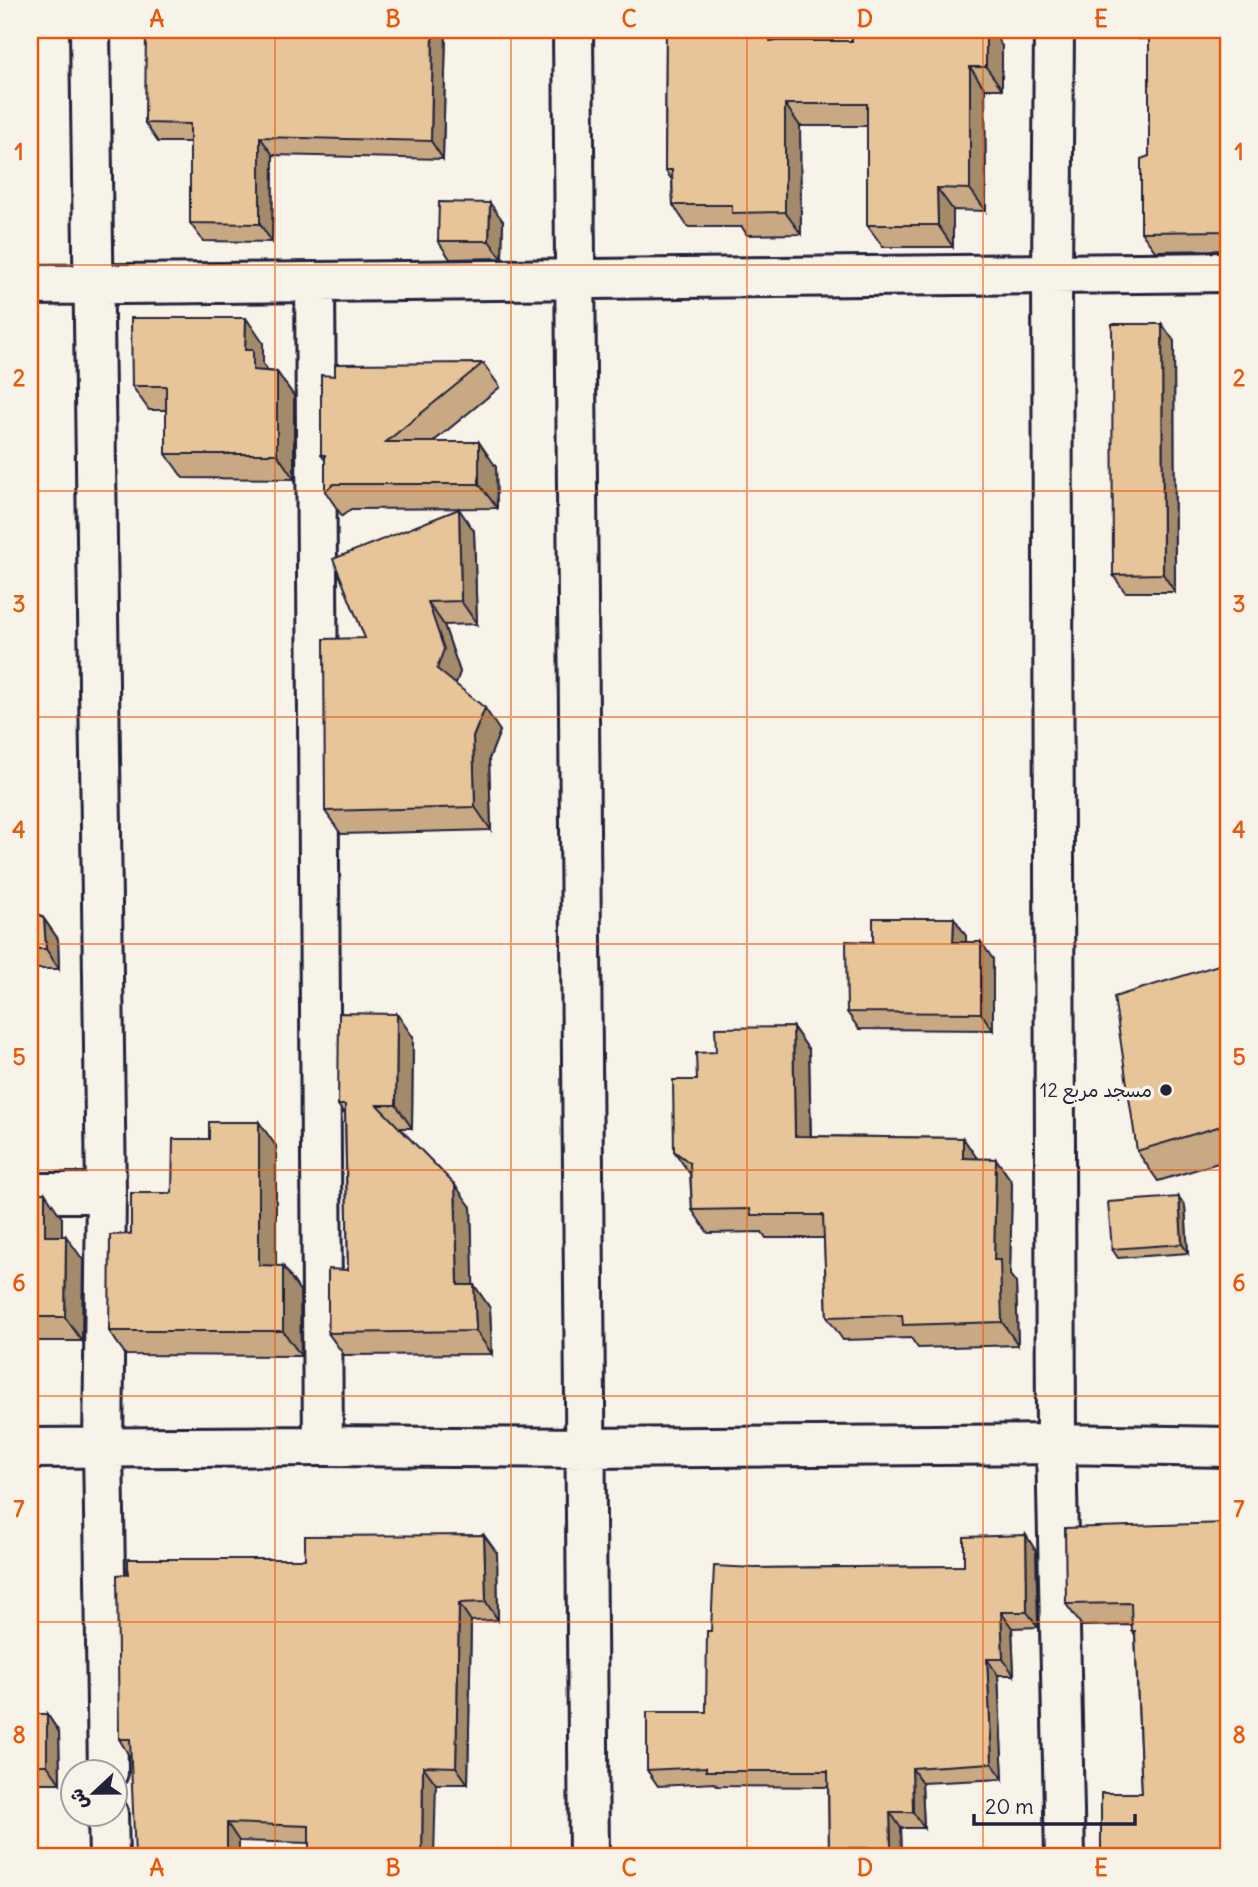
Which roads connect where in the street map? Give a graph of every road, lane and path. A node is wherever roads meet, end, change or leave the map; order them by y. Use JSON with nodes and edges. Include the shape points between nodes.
{"nodes":[{"id":1,"x":90,"y":30,"type":"edge"},
{"id":2,"x":573,"y":30,"type":"edge"},
{"id":3,"x":1054,"y":30,"type":"edge"},
{"id":4,"x":1228,"y":272,"type":"edge"},
{"id":5,"x":1052,"y":274,"type":"junction"},
{"id":6,"x":576,"y":278,"type":"junction"},
{"id":7,"x":315,"y":282,"type":"junction"},
{"id":8,"x":30,"y":285,"type":"edge"},
{"id":9,"x":92,"y":285,"type":"junction"},
{"id":10,"x":30,"y":1193,"type":"edge"},
{"id":11,"x":106,"y":1193,"type":"junction"},
{"id":12,"x":1056,"y":1444,"type":"junction"},
{"id":13,"x":323,"y":1446,"type":"junction"},
{"id":14,"x":103,"y":1447,"type":"junction"},
{"id":15,"x":1228,"y":1447,"type":"edge"},
{"id":16,"x":30,"y":1448,"type":"edge"},
{"id":17,"x":586,"y":1448,"type":"junction"},
{"id":18,"x":108,"y":1758,"type":"edge"},
{"id":19,"x":108,"y":1828,"type":"edge"},
{"id":20,"x":109,"y":1857,"type":"edge"},
{"id":21,"x":589,"y":1857,"type":"edge"},
{"id":22,"x":1065,"y":1857,"type":"edge"}],
"edges":[{"from":1,"to":9,"type":"street"},
{"from":2,"to":6,"type":"street"},
{"from":3,"to":5,"type":"street"},
{"from":4,"to":5,"type":"street"},
{"from":5,"to":6,"type":"street"},
{"from":5,"to":12,"type":"street"},
{"from":6,"to":7,"type":"street"},
{"from":6,"to":17,"type":"street"},
{"from":7,"to":9,"type":"street"},
{"from":7,"to":13,"type":"street"},
{"from":8,"to":9,"type":"street"},
{"from":9,"to":11,"type":"street"},
{"from":10,"to":11,"type":"street"},
{"from":11,"to":14,"type":"street"},
{"from":12,"to":15,"type":"street"},
{"from":12,"to":17,"type":"street"},
{"from":12,"to":22,"type":"street"},
{"from":13,"to":14,"type":"street"},
{"from":13,"to":17,"type":"street"},
{"from":14,"to":16,"type":"street"},
{"from":14,"to":18,"type":"street"},
{"from":17,"to":21,"type":"street"},
{"from":19,"to":20,"type":"street"}]}
